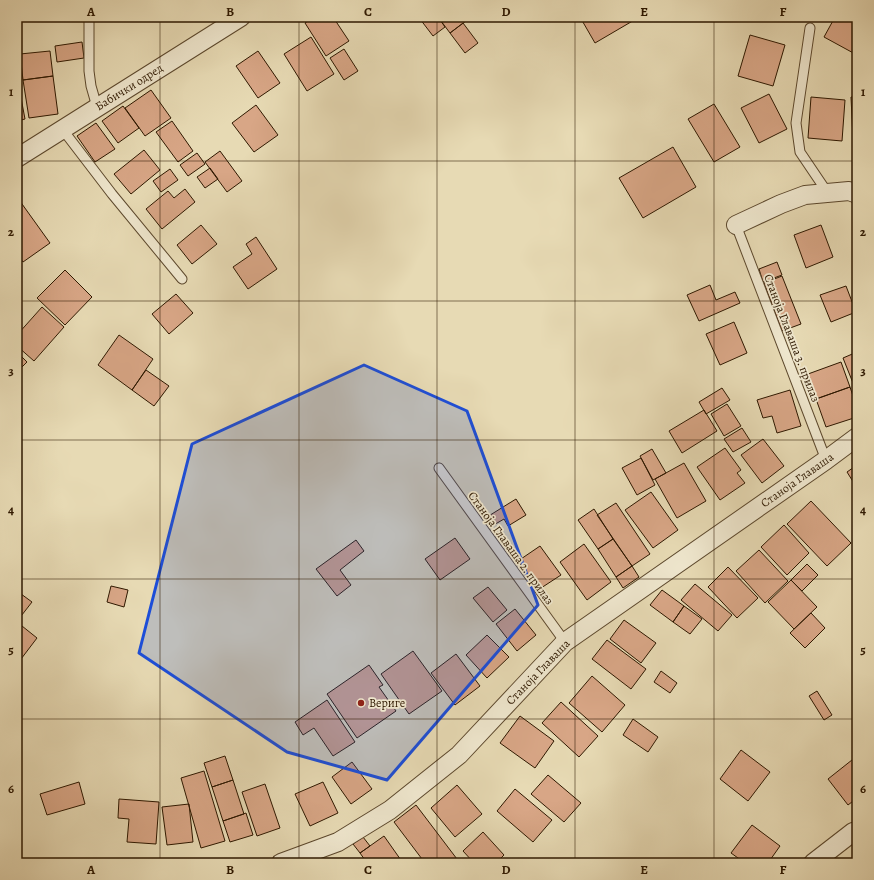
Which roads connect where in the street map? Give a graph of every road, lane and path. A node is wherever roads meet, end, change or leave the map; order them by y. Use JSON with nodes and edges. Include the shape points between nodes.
{"nodes":[{"id":1,"x":89,"y":17,"type":"edge"},
{"id":2,"x":241,"y":17,"type":"edge"},
{"id":3,"x":810,"y":28,"type":"dead end"},
{"id":4,"x":97,"y":107,"type":"junction"},
{"id":5,"x":63,"y":130,"type":"junction"},
{"id":6,"x":17,"y":158,"type":"edge"},
{"id":7,"x":827,"y":192,"type":"junction"},
{"id":8,"x":857,"y":194,"type":"edge"},
{"id":9,"x":736,"y":225,"type":"joint"},
{"id":10,"x":182,"y":279,"type":"dead end"},
{"id":11,"x":857,"y":437,"type":"edge"},
{"id":12,"x":826,"y":460,"type":"junction"},
{"id":13,"x":439,"y":468,"type":"dead end"},
{"id":14,"x":565,"y":642,"type":"junction"},
{"id":15,"x":857,"y":831,"type":"edge"},
{"id":16,"x":280,"y":863,"type":"edge"},
{"id":17,"x":813,"y":863,"type":"edge"}],
"edges":[{"from":1,"to":4,"type":"lane","via":[[91,86]]},
{"from":2,"to":4,"type":"street","name":"Бабички одред"},
{"from":3,"to":7,"type":"lane","via":[[796,123],[800,152]]},
{"from":4,"to":5,"type":"street","name":"Бабички одред"},
{"from":5,"to":6,"type":"street","name":"Бабички одред"},
{"from":5,"to":10,"type":"lane"},
{"from":7,"to":8,"type":"street","via":[[849,191]]},
{"from":7,"to":9,"type":"street","via":[[805,195]]},
{"from":9,"to":12,"type":"lane","name":"Станоја Главаша 3. прилаз"},
{"from":11,"to":12,"type":"street","name":"Станоја Главаша"},
{"from":12,"to":14,"type":"street","name":"Станоја Главаша"},
{"from":13,"to":14,"type":"lane","name":"Станоја Главаша 2. прилаз"},
{"from":14,"to":16,"type":"street","name":"Станоја Главаша","via":[[459,756],[390,810],[338,842]]},
{"from":15,"to":17,"type":"street"}]}
